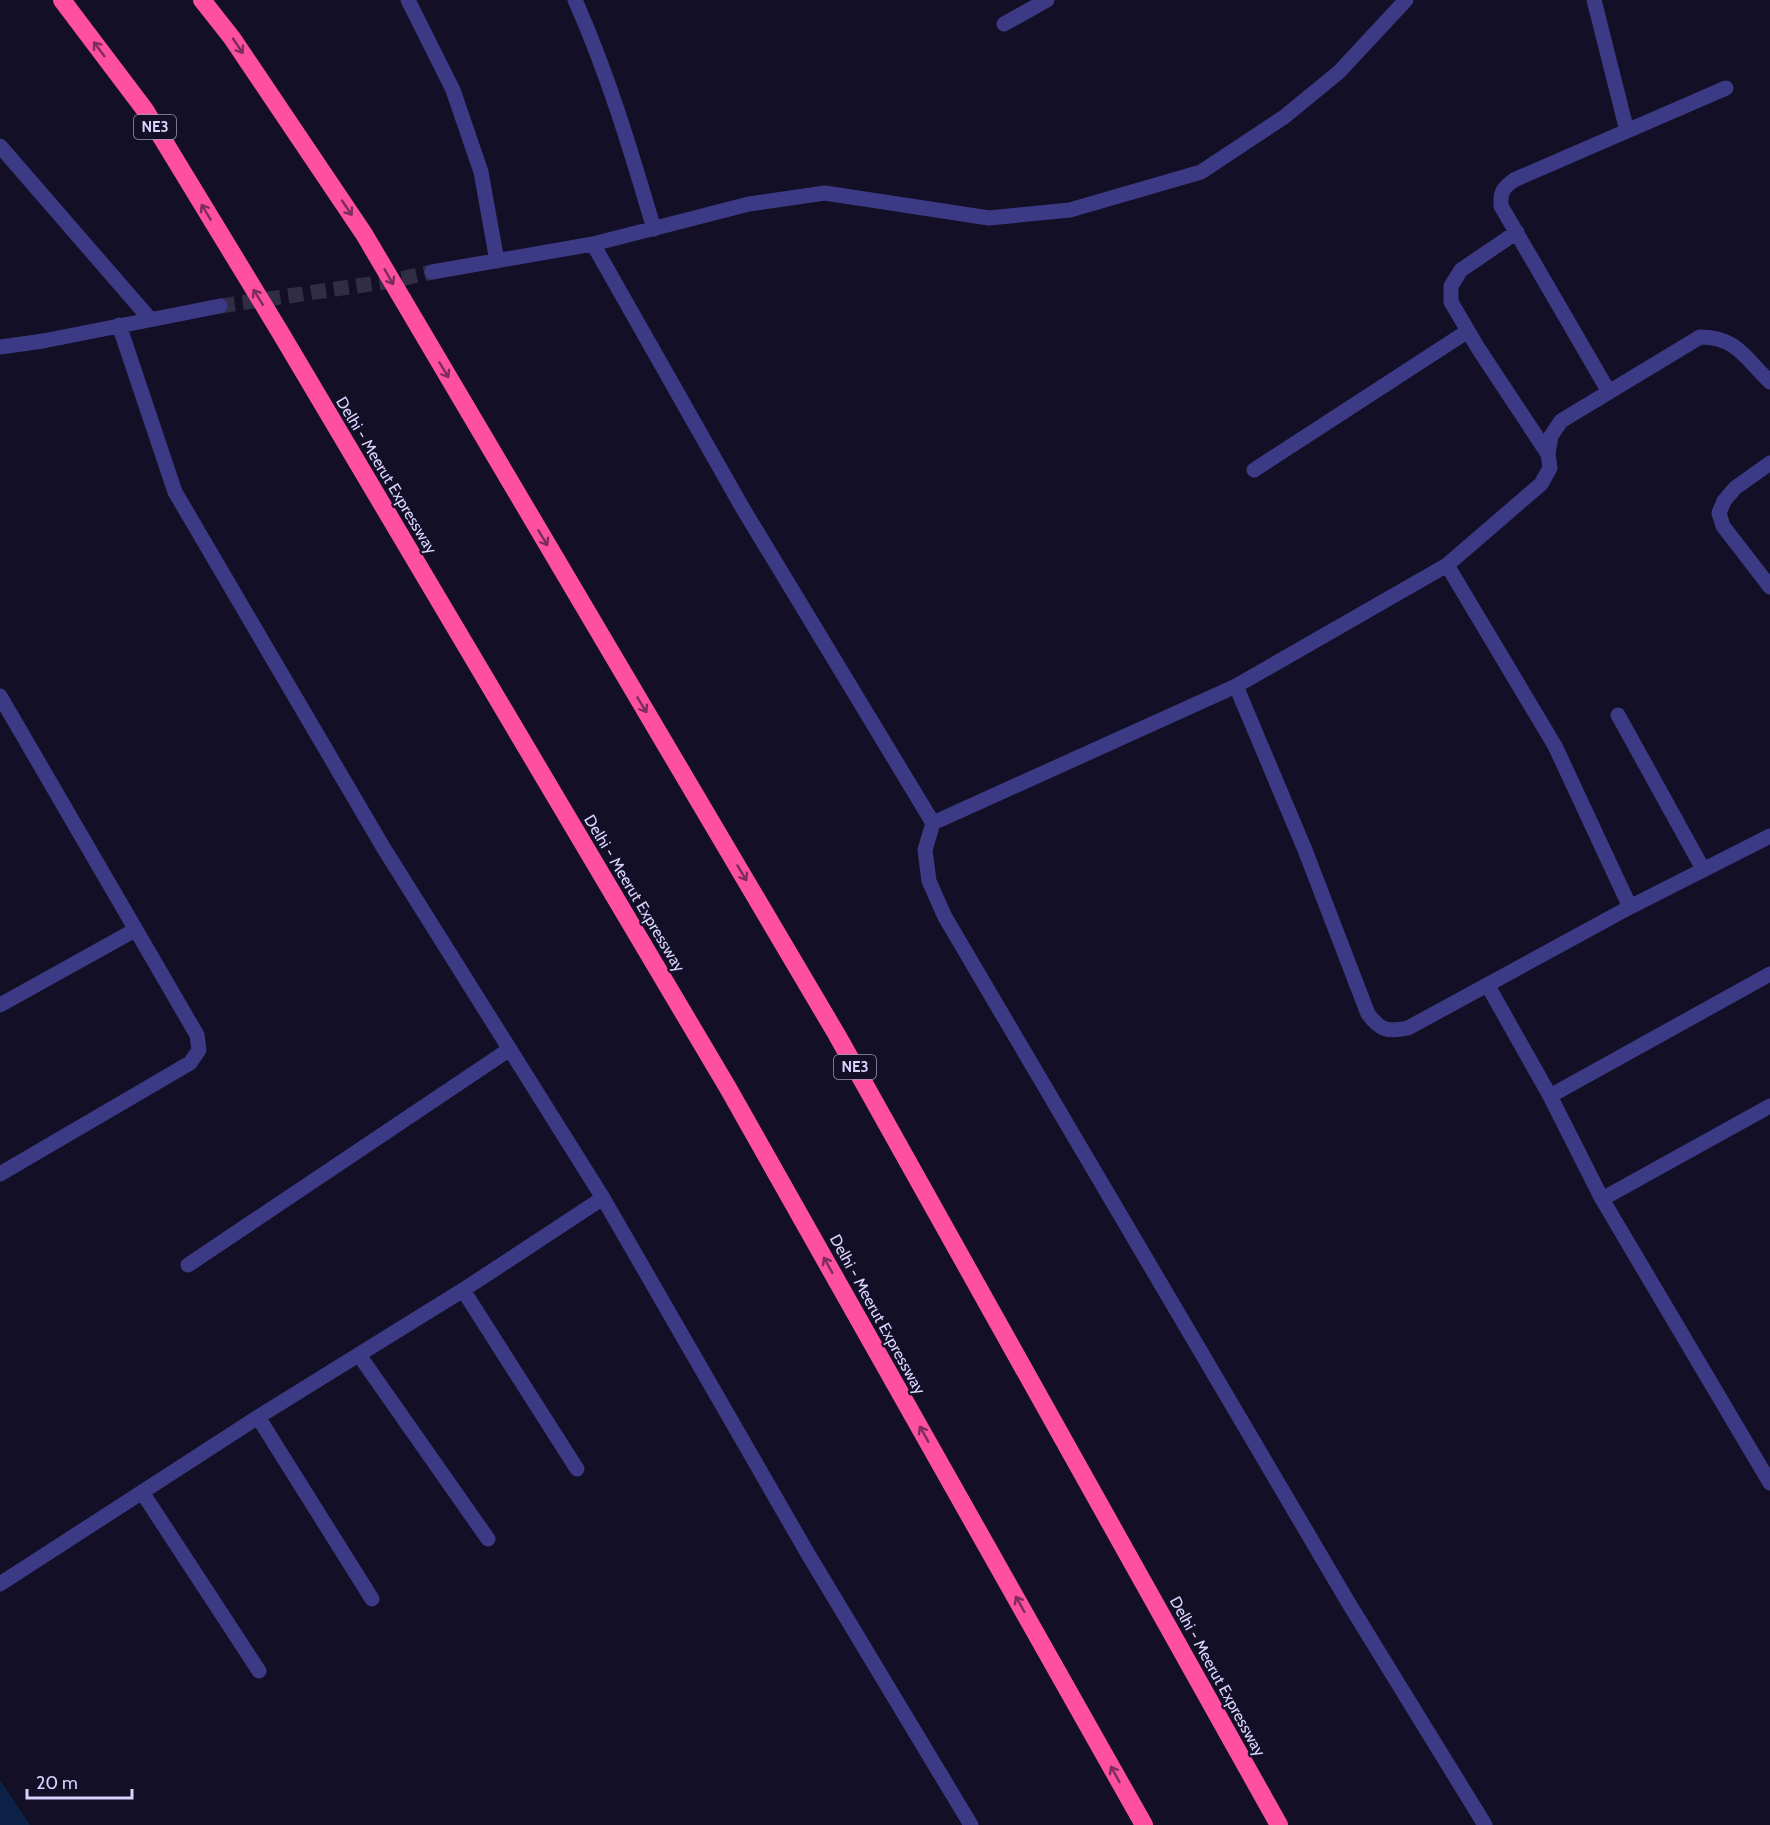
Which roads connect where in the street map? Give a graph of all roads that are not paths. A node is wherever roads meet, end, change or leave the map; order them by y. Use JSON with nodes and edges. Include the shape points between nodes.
{"nodes":[{"id":1,"x":62,"y":0,"type":"edge"},
{"id":2,"x":202,"y":0,"type":"edge"},
{"id":3,"x":408,"y":0,"type":"edge"},
{"id":4,"x":575,"y":0,"type":"edge"},
{"id":5,"x":1047,"y":0,"type":"edge"},
{"id":6,"x":1594,"y":0,"type":"edge"},
{"id":7,"x":1400,"y":2,"type":"edge"},
{"id":8,"x":1004,"y":24,"type":"dead end"},
{"id":9,"x":1726,"y":88,"type":"dead end"},
{"id":10,"x":1627,"y":131,"type":"junction"},
{"id":11,"x":0,"y":146,"type":"edge"},
{"id":12,"x":654,"y":229,"type":"junction"},
{"id":13,"x":1517,"y":232,"type":"junction"},
{"id":14,"x":593,"y":244,"type":"junction"},
{"id":15,"x":497,"y":261,"type":"junction"},
{"id":16,"x":432,"y":272,"type":"tunnel mouth"},
{"id":17,"x":220,"y":306,"type":"tunnel mouth"},
{"id":18,"x":150,"y":319,"type":"junction"},
{"id":19,"x":119,"y":325,"type":"junction"},
{"id":20,"x":1468,"y":331,"type":"junction"},
{"id":21,"x":0,"y":347,"type":"edge"},
{"id":22,"x":1770,"y":382,"type":"edge"},
{"id":23,"x":1609,"y":392,"type":"junction"},
{"id":24,"x":1548,"y":454,"type":"junction"},
{"id":25,"x":1770,"y":463,"type":"edge"},
{"id":26,"x":1254,"y":470,"type":"dead end"},
{"id":27,"x":1447,"y":565,"type":"junction"},
{"id":28,"x":1770,"y":587,"type":"edge"},
{"id":29,"x":1236,"y":686,"type":"junction"},
{"id":30,"x":0,"y":696,"type":"edge"},
{"id":31,"x":1618,"y":715,"type":"dead end"},
{"id":32,"x":933,"y":823,"type":"junction"},
{"id":33,"x":1770,"y":836,"type":"edge"},
{"id":34,"x":1703,"y":869,"type":"junction"},
{"id":35,"x":1630,"y":907,"type":"junction"},
{"id":36,"x":135,"y":930,"type":"junction"},
{"id":37,"x":1770,"y":975,"type":"edge"},
{"id":38,"x":1488,"y":986,"type":"junction"},
{"id":39,"x":0,"y":1005,"type":"edge"},
{"id":40,"x":510,"y":1049,"type":"junction"},
{"id":41,"x":1550,"y":1095,"type":"junction"},
{"id":42,"x":1770,"y":1106,"type":"edge"},
{"id":43,"x":0,"y":1174,"type":"edge"},
{"id":44,"x":603,"y":1198,"type":"junction"},
{"id":45,"x":1602,"y":1199,"type":"junction"},
{"id":46,"x":188,"y":1265,"type":"dead end"},
{"id":47,"x":463,"y":1290,"type":"junction"},
{"id":48,"x":359,"y":1355,"type":"junction"},
{"id":49,"x":258,"y":1417,"type":"junction"},
{"id":50,"x":577,"y":1469,"type":"dead end"},
{"id":51,"x":1770,"y":1483,"type":"edge"},
{"id":52,"x":142,"y":1492,"type":"junction"},
{"id":53,"x":488,"y":1539,"type":"dead end"},
{"id":54,"x":0,"y":1584,"type":"edge"},
{"id":55,"x":372,"y":1599,"type":"dead end"},
{"id":56,"x":259,"y":1671,"type":"dead end"},
{"id":57,"x":970,"y":1825,"type":"edge"},
{"id":58,"x":1144,"y":1825,"type":"edge"},
{"id":59,"x":1279,"y":1825,"type":"edge"},
{"id":60,"x":1485,"y":1825,"type":"edge"}],
"edges":[{"from":58,"to":1,"type":"highway","name":"Delhi - Meerut Expressway","number":"NE3","one_way":true,"via":[[728,1088],[280,332],[144,110]]},
{"from":2,"to":59,"type":"highway","name":"Delhi - Meerut Expressway","number":"NE3","one_way":true,"via":[[232,38],[364,234],[831,1025]]},
{"from":3,"to":15,"type":"street","via":[[453,90],[481,172]]},
{"from":4,"to":12,"type":"street","via":[[622,121]]},
{"from":5,"to":8,"type":"street"},
{"from":6,"to":10,"type":"street"},
{"from":7,"to":12,"type":"street","via":[[1339,72],[1284,117],[1201,172],[1070,210],[989,218],[825,193],[749,204]]},
{"from":9,"to":10,"type":"street"},
{"from":10,"to":13,"type":"street","via":[[1504,186],[1501,206]]},
{"from":11,"to":18,"type":"street"},
{"from":12,"to":14,"type":"street"},
{"from":13,"to":20,"type":"street","via":[[1461,270],[1451,285],[1451,302]]},
{"from":13,"to":23,"type":"street"},
{"from":14,"to":15,"type":"street"},
{"from":14,"to":32,"type":"street","via":[[742,507]]},
{"from":15,"to":16,"type":"street"},
{"from":17,"to":18,"type":"street"},
{"from":18,"to":19,"type":"street"},
{"from":19,"to":21,"type":"street"},
{"from":19,"to":40,"type":"street","via":[[175,492],[383,847]]},
{"from":20,"to":24,"type":"street"},
{"from":20,"to":26,"type":"street"},
{"from":22,"to":23,"type":"street","via":[[1735,345],[1716,337],[1700,337]]},
{"from":23,"to":24,"type":"street","via":[[1561,421],[1551,436]]},
{"from":24,"to":27,"type":"street","via":[[1550,468],[1541,484]]},
{"from":25,"to":28,"type":"street","via":[[1735,488],[1719,513],[1723,526]]},
{"from":27,"to":29,"type":"street"},
{"from":27,"to":35,"type":"street","via":[[1555,746]]},
{"from":29,"to":32,"type":"street"},
{"from":29,"to":38,"type":"street","via":[[1368,1014],[1377,1026],[1392,1031],[1408,1028]]},
{"from":30,"to":36,"type":"street"},
{"from":31,"to":34,"type":"street"},
{"from":32,"to":60,"type":"street","via":[[926,861],[929,881],[945,917],[1348,1602]]},
{"from":33,"to":34,"type":"street"},
{"from":34,"to":35,"type":"street"},
{"from":35,"to":38,"type":"street"},
{"from":36,"to":39,"type":"street"},
{"from":36,"to":43,"type":"street","via":[[197,1035],[199,1050],[190,1063]]},
{"from":37,"to":41,"type":"street"},
{"from":38,"to":41,"type":"street"},
{"from":40,"to":44,"type":"street"},
{"from":40,"to":46,"type":"street"},
{"from":41,"to":45,"type":"street"},
{"from":42,"to":45,"type":"street"},
{"from":44,"to":47,"type":"street"},
{"from":44,"to":57,"type":"street","via":[[807,1554]]},
{"from":45,"to":51,"type":"street"},
{"from":47,"to":48,"type":"street"},
{"from":47,"to":50,"type":"street"},
{"from":48,"to":49,"type":"street"},
{"from":48,"to":53,"type":"street"},
{"from":49,"to":52,"type":"street"},
{"from":49,"to":55,"type":"street"},
{"from":52,"to":54,"type":"street"},
{"from":52,"to":56,"type":"street"}]}
